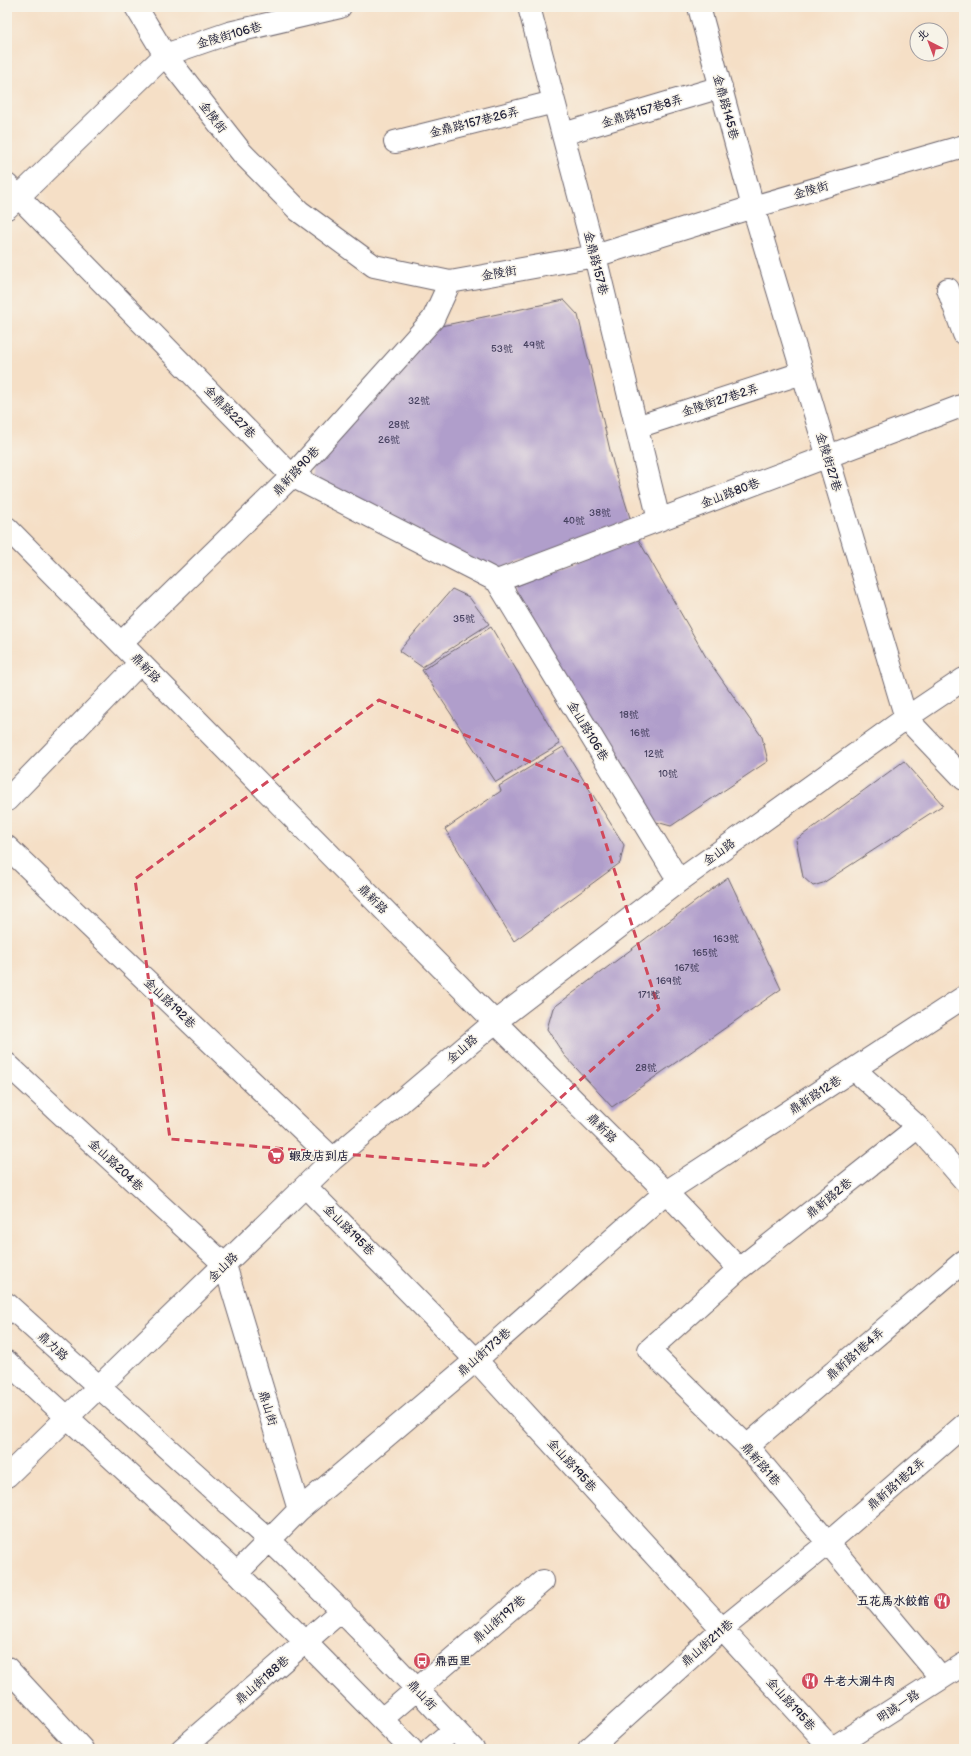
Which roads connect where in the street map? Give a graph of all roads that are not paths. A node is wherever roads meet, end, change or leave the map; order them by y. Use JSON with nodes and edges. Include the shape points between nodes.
{"nodes":[{"id":1,"x":136,"y":7,"type":"edge"},
{"id":2,"x":340,"y":7,"type":"edge"},
{"id":3,"x":529,"y":7,"type":"edge"},
{"id":4,"x":699,"y":7,"type":"edge"},
{"id":5,"x":165,"y":56,"type":"junction"},
{"id":6,"x":721,"y":87,"type":"junction"},
{"id":7,"x":554,"y":102,"type":"junction"},
{"id":8,"x":563,"y":134,"type":"junction"},
{"id":9,"x":395,"y":142,"type":"dead end"},
{"id":10,"x":964,"y":146,"type":"edge"},
{"id":11,"x":11,"y":197,"type":"edge"},
{"id":12,"x":753,"y":206,"type":"junction"},
{"id":13,"x":595,"y":256,"type":"junction"},
{"id":14,"x":450,"y":282,"type":"junction"},
{"id":15,"x":948,"y":289,"type":"dead end"},
{"id":16,"x":964,"y":334,"type":"edge"},
{"id":17,"x":802,"y":373,"type":"junction"},
{"id":18,"x":964,"y":405,"type":"edge"},
{"id":19,"x":637,"y":427,"type":"junction"},
{"id":20,"x":827,"y":456,"type":"junction"},
{"id":21,"x":292,"y":476,"type":"junction"},
{"id":22,"x":659,"y":520,"type":"junction"},
{"id":23,"x":7,"y":528,"type":"edge"},
{"id":24,"x":497,"y":581,"type":"junction"},
{"id":25,"x":121,"y":643,"type":"junction"},
{"id":26,"x":140,"y":663,"type":"junction"},
{"id":27,"x":964,"y":679,"type":"edge"},
{"id":28,"x":906,"y":718,"type":"junction"},
{"id":29,"x":964,"y":779,"type":"edge"},
{"id":30,"x":7,"y":800,"type":"edge"},
{"id":31,"x":7,"y":847,"type":"edge"},
{"id":32,"x":679,"y":881,"type":"junction"},
{"id":33,"x":964,"y":997,"type":"edge"},
{"id":34,"x":495,"y":1022,"type":"junction"},
{"id":35,"x":7,"y":1064,"type":"edge"},
{"id":36,"x":855,"y":1070,"type":"junction"},
{"id":37,"x":918,"y":1127,"type":"junction"},
{"id":38,"x":334,"y":1160,"type":"junction"},
{"id":39,"x":960,"y":1167,"type":"edge"},
{"id":40,"x":306,"y":1187,"type":"junction"},
{"id":41,"x":666,"y":1192,"type":"junction"},
{"id":42,"x":964,"y":1261,"type":"edge"},
{"id":43,"x":225,"y":1265,"type":"junction"},
{"id":44,"x":740,"y":1269,"type":"junction"},
{"id":45,"x":7,"y":1304,"type":"edge"},
{"id":46,"x":476,"y":1360,"type":"junction"},
{"id":47,"x":7,"y":1362,"type":"edge"},
{"id":48,"x":99,"y":1388,"type":"junction"},
{"id":49,"x":67,"y":1418,"type":"junction"},
{"id":50,"x":964,"y":1425,"type":"edge"},
{"id":51,"x":747,"y":1446,"type":"junction"},
{"id":52,"x":7,"y":1476,"type":"edge"},
{"id":53,"x":299,"y":1510,"type":"junction"},
{"id":54,"x":269,"y":1540,"type":"junction"},
{"id":55,"x":828,"y":1544,"type":"junction"},
{"id":56,"x":237,"y":1573,"type":"junction"},
{"id":57,"x":543,"y":1581,"type":"dead end"},
{"id":58,"x":342,"y":1610,"type":"junction"},
{"id":59,"x":722,"y":1629,"type":"junction"},
{"id":60,"x":306,"y":1641,"type":"junction"},
{"id":61,"x":964,"y":1664,"type":"edge"},
{"id":62,"x":7,"y":1668,"type":"edge"},
{"id":63,"x":941,"y":1678,"type":"junction"},
{"id":64,"x":417,"y":1689,"type":"junction"},
{"id":65,"x":382,"y":1719,"type":"junction"},
{"id":66,"x":454,"y":1729,"type":"junction"},
{"id":67,"x":82,"y":1749,"type":"edge"},
{"id":68,"x":182,"y":1749,"type":"edge"},
{"id":69,"x":411,"y":1749,"type":"edge"},
{"id":70,"x":431,"y":1749,"type":"edge"},
{"id":71,"x":473,"y":1749,"type":"edge"},
{"id":72,"x":589,"y":1749,"type":"edge"},
{"id":73,"x":831,"y":1749,"type":"edge"}],
"edges":[{"from":1,"to":5,"type":"street","name":"金陵街"},
{"from":2,"to":5,"type":"street","name":"金陵街106巷","via":[[229,33]]},
{"from":3,"to":7,"type":"street","name":"金鼎路157巷"},
{"from":4,"to":6,"type":"street","name":"金鼎路145巷"},
{"from":5,"to":11,"type":"street"},
{"from":5,"to":14,"type":"street","name":"金陵街","via":[[242,153],[299,211],[374,266]]},
{"from":6,"to":8,"type":"street","name":"金鼎路157巷8弄"},
{"from":6,"to":12,"type":"street","name":"金鼎路145巷"},
{"from":7,"to":8,"type":"street","name":"金鼎路157巷"},
{"from":7,"to":9,"type":"street","name":"金鼎路157巷26弄"},
{"from":8,"to":13,"type":"street","name":"金鼎路157巷"},
{"from":10,"to":12,"type":"street","name":"金陵街"},
{"from":11,"to":21,"type":"street","name":"金鼎路227巷"},
{"from":12,"to":13,"type":"street","name":"金陵街"},
{"from":12,"to":17,"type":"street","name":"金陵街27巷"},
{"from":13,"to":14,"type":"street","name":"金陵街"},
{"from":13,"to":19,"type":"street","name":"金鼎路157巷"},
{"from":14,"to":21,"type":"street","name":"鼎新路90巷","via":[[433,319]]},
{"from":15,"to":16,"type":"street"},
{"from":17,"to":19,"type":"street","name":"金陵街27巷2弄"},
{"from":17,"to":20,"type":"street","name":"金陵街27巷"},
{"from":18,"to":20,"type":"street","name":"金山路80巷"},
{"from":19,"to":22,"type":"street","name":"金鼎路157巷"},
{"from":20,"to":22,"type":"street","name":"金山路80巷"},
{"from":20,"to":28,"type":"street","name":"金陵街27巷"},
{"from":21,"to":24,"type":"street","name":"金鼎路227巷"},
{"from":21,"to":25,"type":"street","name":"鼎新路90巷"},
{"from":22,"to":24,"type":"street","name":"金山路80巷"},
{"from":23,"to":25,"type":"street","name":"鼎新路"},
{"from":24,"to":32,"type":"street","name":"金山路106巷"},
{"from":25,"to":26,"type":"street","name":"鼎新路"},
{"from":26,"to":30,"type":"street"},
{"from":26,"to":34,"type":"street","name":"鼎新路"},
{"from":27,"to":28,"type":"street","name":"金山路"},
{"from":28,"to":29,"type":"street"},
{"from":28,"to":32,"type":"street","name":"金山路"},
{"from":31,"to":38,"type":"street","name":"金山路192巷"},
{"from":32,"to":34,"type":"street","name":"金山路"},
{"from":33,"to":36,"type":"street","name":"鼎新路12巷"},
{"from":34,"to":38,"type":"street","name":"金山路"},
{"from":34,"to":41,"type":"street","name":"鼎新路"},
{"from":35,"to":43,"type":"street","name":"金山路204巷"},
{"from":36,"to":37,"type":"street"},
{"from":36,"to":41,"type":"street","name":"鼎新路12巷"},
{"from":37,"to":39,"type":"street"},
{"from":37,"to":44,"type":"street","name":"鼎新路2巷"},
{"from":38,"to":40,"type":"street","name":"金山路"},
{"from":40,"to":43,"type":"street","name":"金山路"},
{"from":40,"to":46,"type":"street","name":"金山路195巷"},
{"from":41,"to":44,"type":"street","name":"鼎新路"},
{"from":41,"to":46,"type":"street","name":"鼎山街173巷"},
{"from":42,"to":51,"type":"street","name":"鼎新路1巷4弄"},
{"from":43,"to":48,"type":"street","name":"金山路"},
{"from":43,"to":53,"type":"street","name":"鼎山街"},
{"from":44,"to":51,"type":"street","name":"鼎新路1巷","via":[[649,1350]]},
{"from":45,"to":48,"type":"street","name":"鼎力路"},
{"from":46,"to":53,"type":"street","name":"鼎山街173巷"},
{"from":46,"to":59,"type":"street","name":"金山路195巷"},
{"from":47,"to":49,"type":"street"},
{"from":48,"to":49,"type":"street","name":"金山路"},
{"from":48,"to":54,"type":"street","name":"鼎山街"},
{"from":49,"to":52,"type":"street","name":"金山路"},
{"from":49,"to":56,"type":"street"},
{"from":50,"to":55,"type":"street","name":"鼎新路1巷2弄"},
{"from":51,"to":55,"type":"street","name":"鼎新路1巷"},
{"from":53,"to":54,"type":"street"},
{"from":54,"to":56,"type":"street"},
{"from":54,"to":58,"type":"street","name":"鼎山街"},
{"from":55,"to":59,"type":"street","name":"鼎山街211巷"},
{"from":55,"to":63,"type":"street","name":"鼎新路1巷"},
{"from":56,"to":60,"type":"street"},
{"from":57,"to":64,"type":"street","name":"鼎山街197巷"},
{"from":58,"to":60,"type":"street","name":"鼎山街188巷"},
{"from":58,"to":64,"type":"street","name":"鼎山街"},
{"from":59,"to":72,"type":"street","name":"鼎山街211巷"},
{"from":59,"to":73,"type":"street","name":"金山路195巷"},
{"from":60,"to":65,"type":"street"},
{"from":60,"to":68,"type":"street","name":"鼎山街188巷"},
{"from":61,"to":63,"type":"street","name":"明誠一路"},
{"from":62,"to":67,"type":"street"},
{"from":63,"to":73,"type":"street","name":"明誠一路"},
{"from":64,"to":65,"type":"street","name":"鼎山街197巷"},
{"from":64,"to":66,"type":"street","name":"鼎山街"},
{"from":65,"to":69,"type":"street"},
{"from":66,"to":70,"type":"street"},
{"from":66,"to":71,"type":"street","name":"鼎山街"}]}
